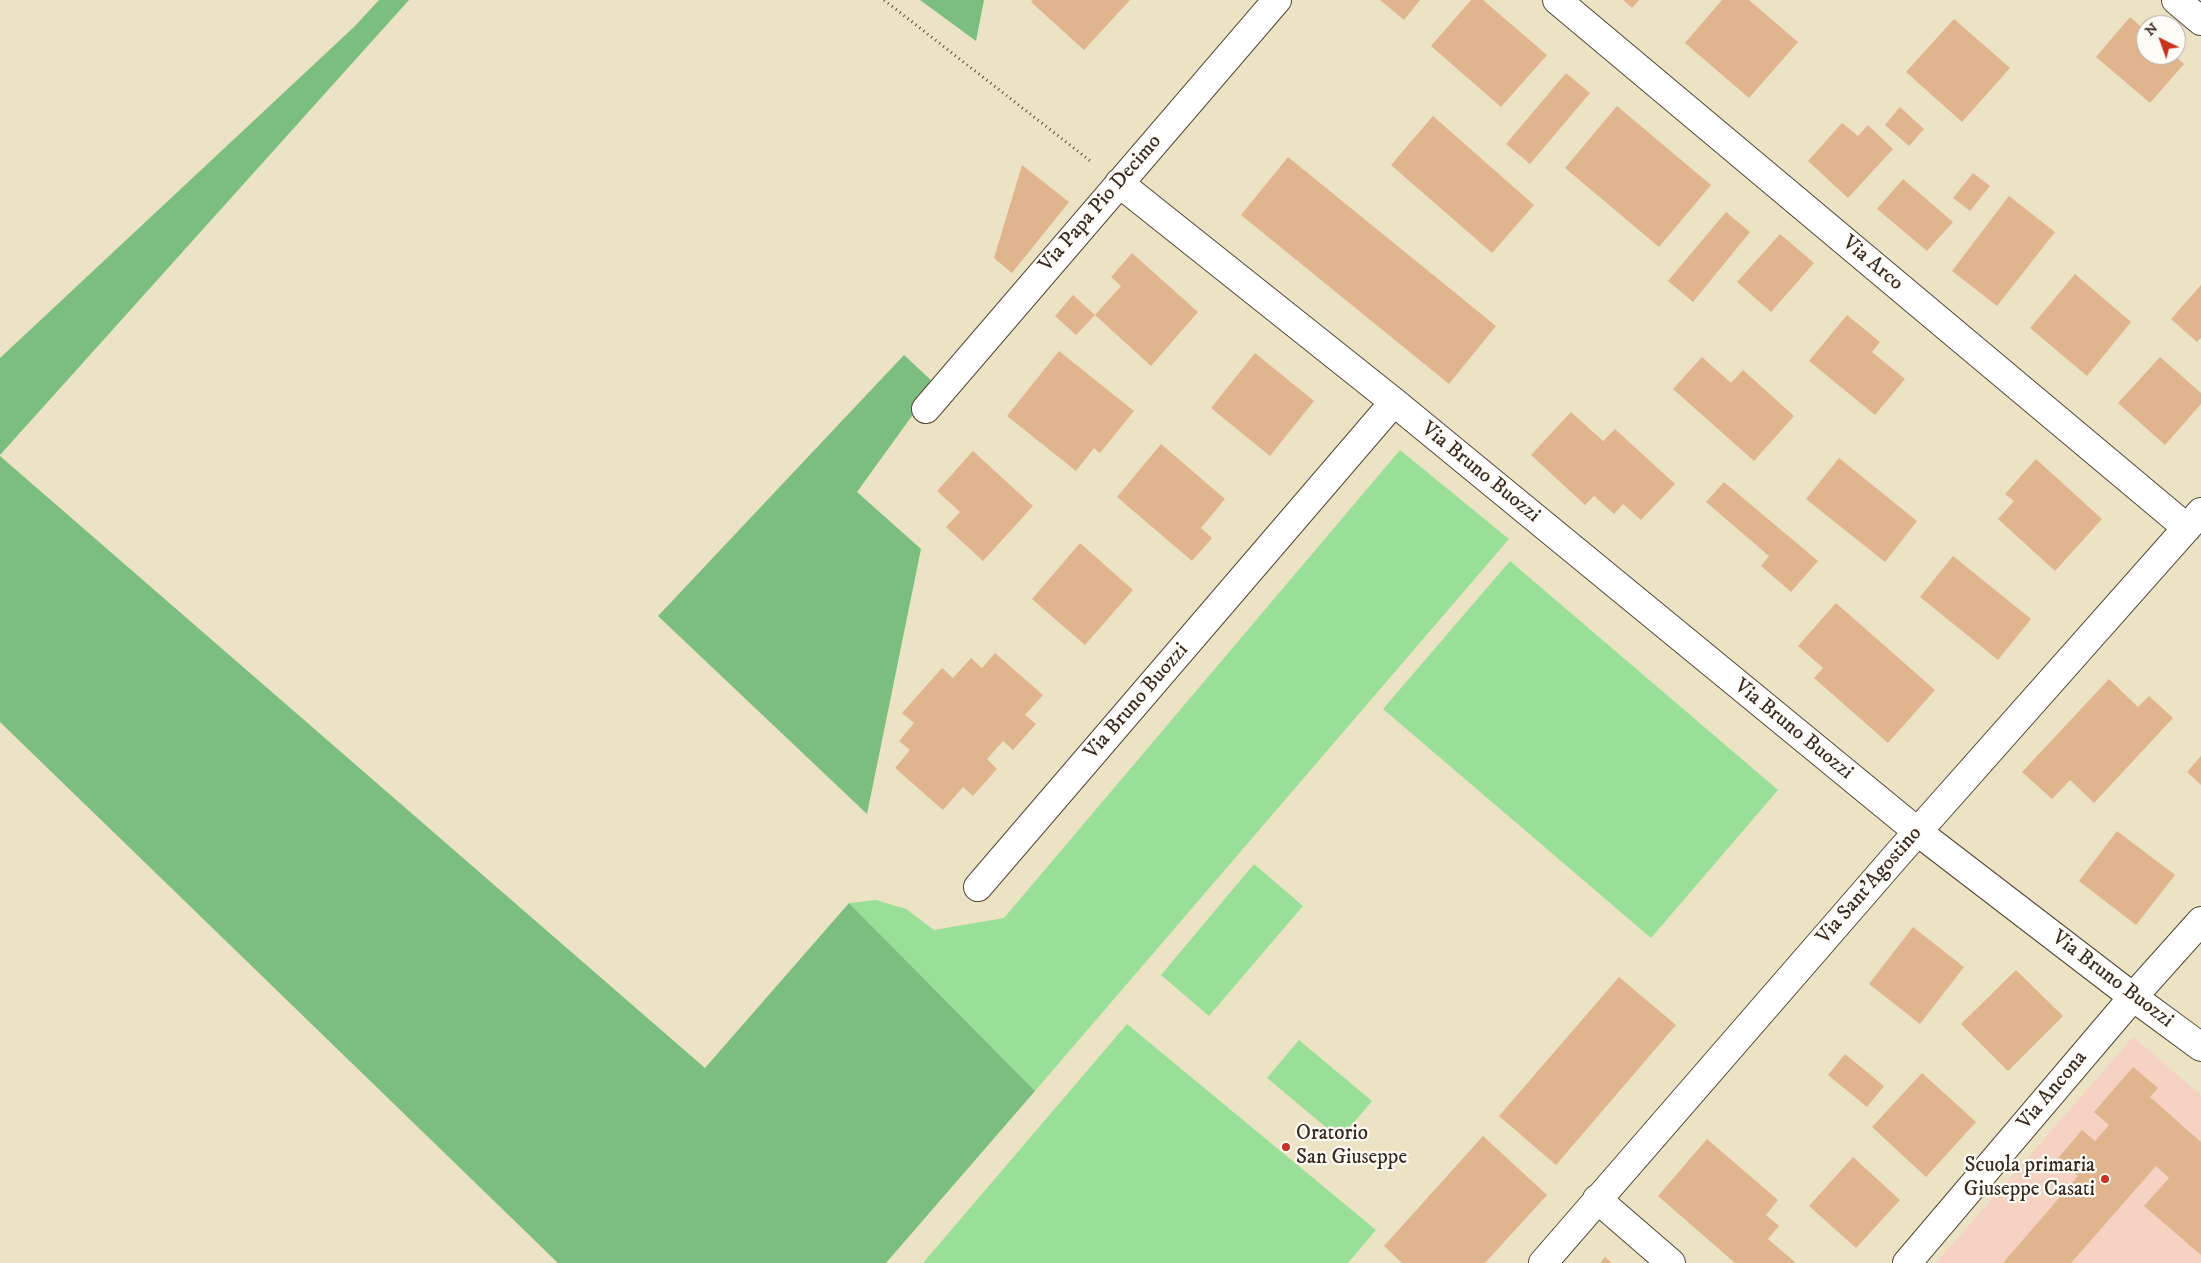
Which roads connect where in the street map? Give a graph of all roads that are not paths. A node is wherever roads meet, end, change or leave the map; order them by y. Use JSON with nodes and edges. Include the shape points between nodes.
{"nodes":[{"id":1,"x":1277,"y":0,"type":"edge"},
{"id":2,"x":1557,"y":0,"type":"edge"},
{"id":3,"x":2176,"y":0,"type":"edge"},
{"id":4,"x":2201,"y":21,"type":"edge"},
{"id":5,"x":1119,"y":183,"type":"junction"},
{"id":6,"x":1394,"y":402,"type":"junction"},
{"id":7,"x":926,"y":409,"type":"dead end"},
{"id":8,"x":2194,"y":520,"type":"edge"},
{"id":9,"x":1918,"y":832,"type":"junction"},
{"id":10,"x":978,"y":887,"type":"dead end"},
{"id":11,"x":2201,"y":921,"type":"edge"},
{"id":12,"x":2133,"y":997,"type":"junction"},
{"id":13,"x":2201,"y":1047,"type":"edge"},
{"id":14,"x":1597,"y":1199,"type":"junction"},
{"id":15,"x":1543,"y":1263,"type":"edge"},
{"id":16,"x":1671,"y":1263,"type":"edge"},
{"id":17,"x":1907,"y":1263,"type":"edge"}],
"edges":[{"from":1,"to":5,"type":"street","name":"Via Papa Pio Decimo"},
{"from":2,"to":8,"type":"street","name":"Via Arco"},
{"from":3,"to":4,"type":"street"},
{"from":5,"to":6,"type":"street","name":"Via Bruno Buozzi"},
{"from":5,"to":7,"type":"street","name":"Via Papa Pio Decimo"},
{"from":6,"to":9,"type":"street","name":"Via Bruno Buozzi"},
{"from":6,"to":10,"type":"street","name":"Via Bruno Buozzi"},
{"from":8,"to":9,"type":"street","name":"Via Sant'Agostino"},
{"from":9,"to":12,"type":"street","name":"Via Bruno Buozzi"},
{"from":9,"to":14,"type":"street","name":"Via Sant'Agostino"},
{"from":11,"to":12,"type":"street","name":"Via Ancona"},
{"from":12,"to":13,"type":"street","name":"Via Bruno Buozzi"},
{"from":12,"to":17,"type":"street","name":"Via Ancona"},
{"from":14,"to":15,"type":"street","name":"Via Sant'Agostino"},
{"from":14,"to":16,"type":"street"}]}
